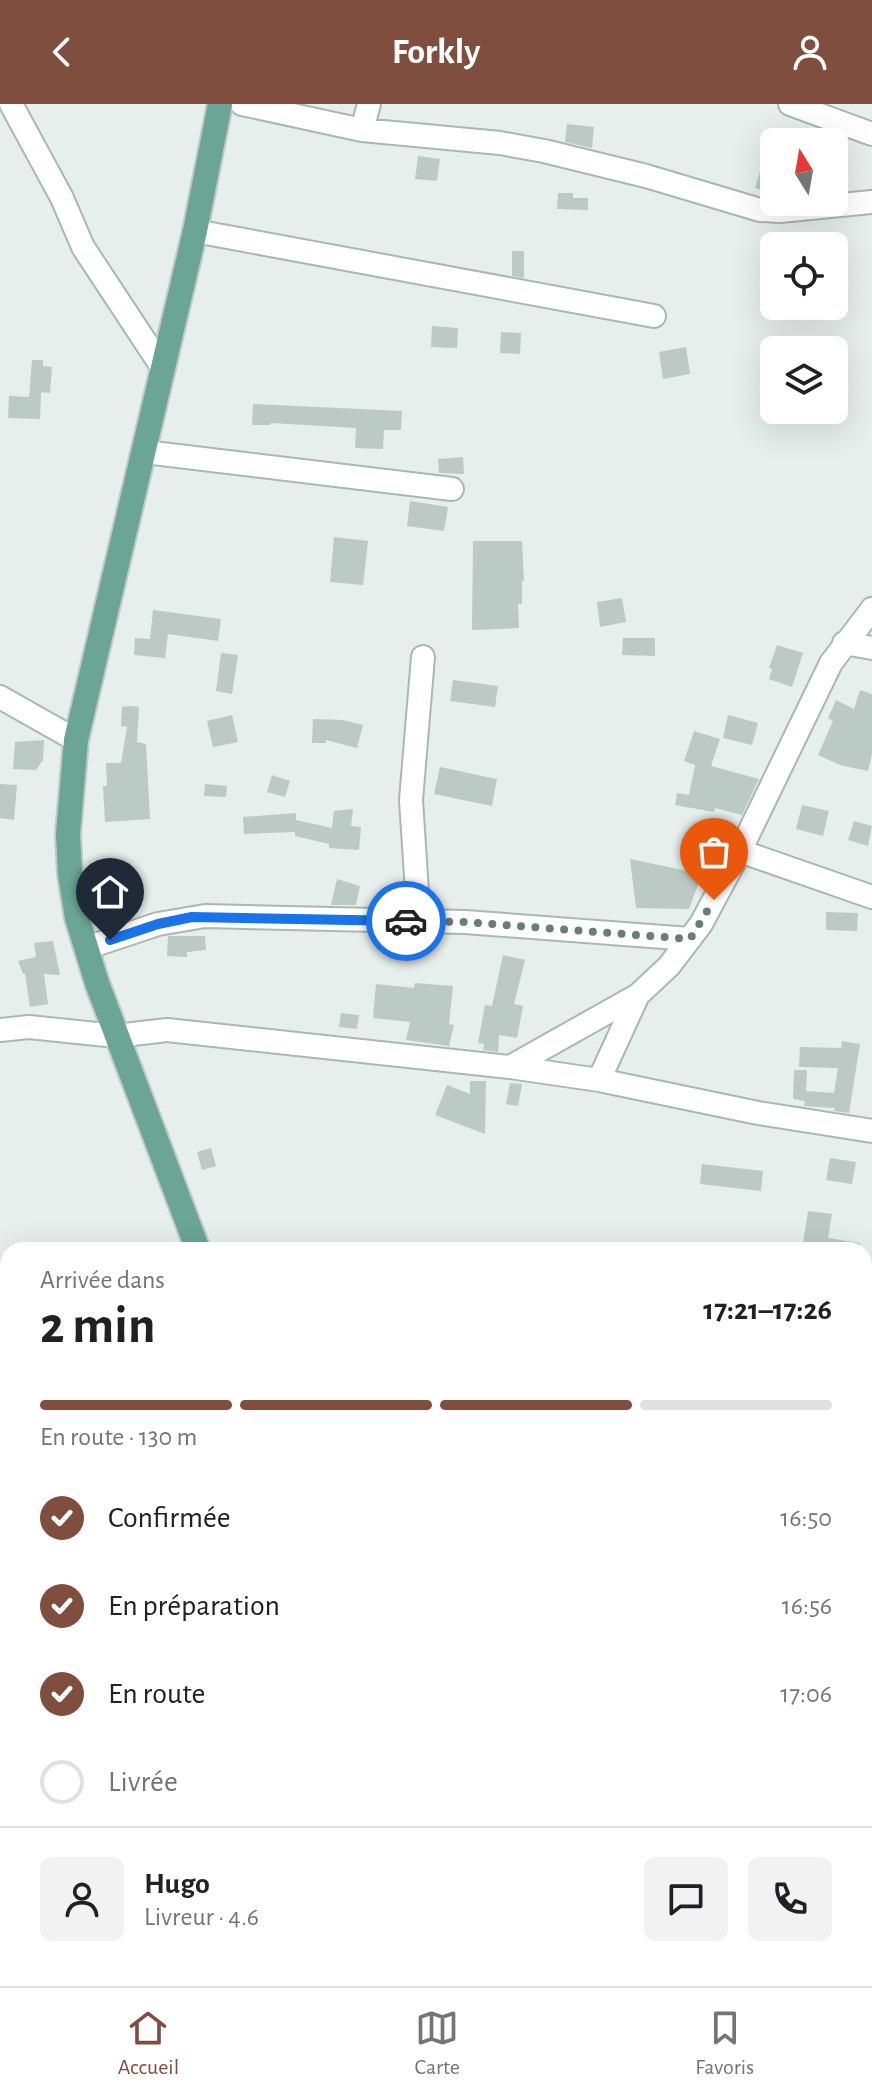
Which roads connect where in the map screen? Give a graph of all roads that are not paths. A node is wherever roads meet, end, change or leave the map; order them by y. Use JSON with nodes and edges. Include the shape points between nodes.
{"nodes":[{"id":1,"x":11,"y":104,"type":"edge"},
{"id":2,"x":220,"y":104,"type":"edge"},
{"id":3,"x":242,"y":104,"type":"edge"},
{"id":4,"x":369,"y":104,"type":"edge"},
{"id":5,"x":790,"y":104,"type":"edge"},
{"id":6,"x":362,"y":130,"type":"junction"},
{"id":7,"x":872,"y":134,"type":"edge"},
{"id":8,"x":872,"y":202,"type":"edge"},
{"id":9,"x":195,"y":231,"type":"junction"},
{"id":10,"x":654,"y":316,"type":"dead end"},
{"id":11,"x":162,"y":367,"type":"junction"},
{"id":12,"x":145,"y":452,"type":"junction"},
{"id":13,"x":452,"y":489,"type":"dead end"},
{"id":14,"x":872,"y":609,"type":"edge"},
{"id":15,"x":844,"y":643,"type":"junction"},
{"id":16,"x":872,"y":648,"type":"edge"},
{"id":17,"x":423,"y":657,"type":"dead end"},
{"id":18,"x":0,"y":697,"type":"edge"},
{"id":19,"x":76,"y":740,"type":"junction"},
{"id":20,"x":740,"y":851,"type":"junction"},
{"id":21,"x":872,"y":897,"type":"edge"},
{"id":22,"x":419,"y":922,"type":"junction"},
{"id":23,"x":690,"y":939,"type":"junction"},
{"id":24,"x":86,"y":948,"type":"junction"},
{"id":25,"x":638,"y":995,"type":"junction"},
{"id":26,"x":0,"y":1030,"type":"edge"},
{"id":27,"x":116,"y":1036,"type":"junction"},
{"id":28,"x":510,"y":1067,"type":"junction"},
{"id":29,"x":599,"y":1080,"type":"junction"},
{"id":30,"x":872,"y":1131,"type":"edge"},
{"id":31,"x":195,"y":1242,"type":"edge"}],
"edges":[{"from":1,"to":11,"type":"street","via":[[83,247]]},
{"from":2,"to":9,"type":"main road"},
{"from":3,"to":6,"type":"street"},
{"from":4,"to":6,"type":"street"},
{"from":5,"to":7,"type":"street"},
{"from":6,"to":8,"type":"street","via":[[544,151],[760,210]]},
{"from":9,"to":10,"type":"street"},
{"from":9,"to":11,"type":"main road"},
{"from":11,"to":12,"type":"main road"},
{"from":12,"to":13,"type":"street"},
{"from":12,"to":19,"type":"main road"},
{"from":14,"to":15,"type":"street"},
{"from":15,"to":16,"type":"street"},
{"from":15,"to":20,"type":"street","via":[[814,694]]},
{"from":17,"to":22,"type":"street","via":[[411,800]]},
{"from":18,"to":19,"type":"street"},
{"from":19,"to":24,"type":"main road","via":[[68,834],[75,904]]},
{"from":20,"to":21,"type":"street"},
{"from":20,"to":23,"type":"street"},
{"from":22,"to":23,"type":"street"},
{"from":22,"to":24,"type":"street","via":[[192,917]]},
{"from":23,"to":25,"type":"street"},
{"from":24,"to":27,"type":"main road"},
{"from":25,"to":28,"type":"street"},
{"from":25,"to":29,"type":"street"},
{"from":26,"to":27,"type":"street","via":[[29,1027]]},
{"from":27,"to":28,"type":"street","via":[[167,1030]]},
{"from":27,"to":31,"type":"main road"},
{"from":28,"to":29,"type":"street"},
{"from":29,"to":30,"type":"street"}]}
